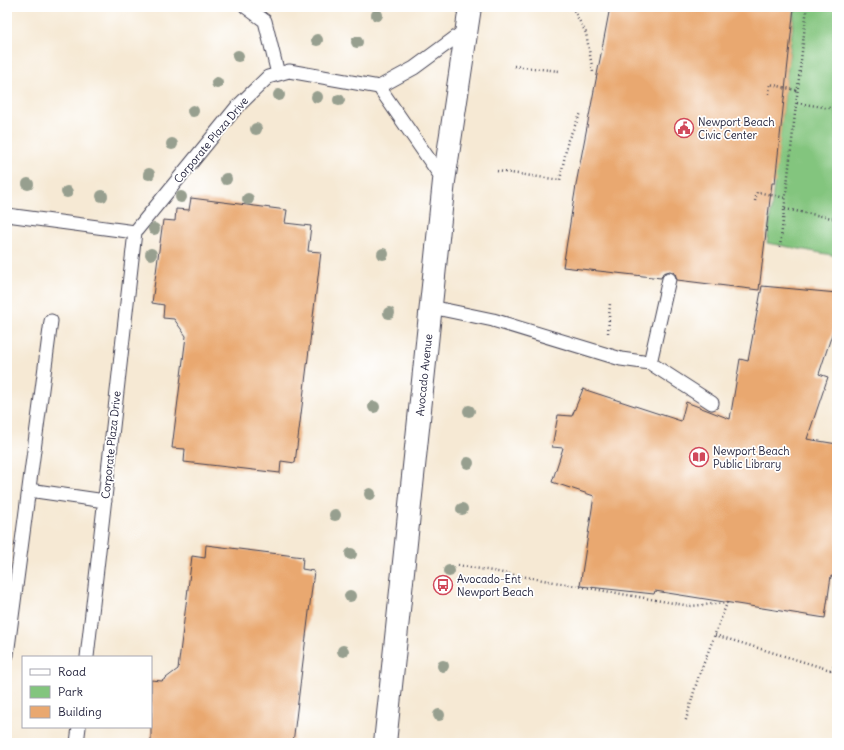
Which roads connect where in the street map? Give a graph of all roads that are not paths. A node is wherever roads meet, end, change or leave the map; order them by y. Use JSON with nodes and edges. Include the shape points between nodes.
{"nodes":[{"id":1,"x":246,"y":7,"type":"edge"},
{"id":2,"x":470,"y":7,"type":"edge"},
{"id":3,"x":467,"y":29,"type":"junction"},
{"id":4,"x":278,"y":74,"type":"junction"},
{"id":5,"x":379,"y":87,"type":"junction"},
{"id":6,"x":444,"y":181,"type":"junction"},
{"id":7,"x":7,"y":215,"type":"edge"},
{"id":8,"x":135,"y":232,"type":"junction"},
{"id":9,"x":670,"y":279,"type":"dead end"},
{"id":10,"x":431,"y":307,"type":"junction"},
{"id":11,"x":51,"y":321,"type":"dead end"},
{"id":12,"x":650,"y":362,"type":"junction"},
{"id":13,"x":712,"y":403,"type":"dead end"},
{"id":14,"x":29,"y":490,"type":"junction"},
{"id":15,"x":104,"y":501,"type":"junction"},
{"id":16,"x":7,"y":655,"type":"edge"},
{"id":17,"x":87,"y":656,"type":"edge"},
{"id":18,"x":79,"y":728,"type":"edge"},
{"id":19,"x":77,"y":743,"type":"edge"},
{"id":20,"x":385,"y":743,"type":"edge"}],
"edges":[{"from":1,"to":4,"type":"lane","via":[[265,21]]},
{"from":2,"to":3,"type":"street","name":"Avocado Avenue"},
{"from":3,"to":5,"type":"lane","via":[[414,68]]},
{"from":3,"to":6,"type":"street","name":"Avocado Avenue"},
{"from":4,"to":5,"type":"lane","name":"Corporate Plaza Drive","via":[[289,71]]},
{"from":4,"to":8,"type":"lane","name":"Corporate Plaza Drive","via":[[268,77],[236,108]]},
{"from":5,"to":6,"type":"lane"},
{"from":6,"to":10,"type":"street","name":"Avocado Avenue"},
{"from":7,"to":8,"type":"lane"},
{"from":8,"to":15,"type":"lane","name":"Corporate Plaza Drive"},
{"from":9,"to":12,"type":"lane"},
{"from":10,"to":12,"type":"lane","via":[[493,320],[621,359]]},
{"from":10,"to":20,"type":"street","name":"Avocado Avenue"},
{"from":11,"to":14,"type":"lane"},
{"from":12,"to":13,"type":"lane"},
{"from":14,"to":15,"type":"lane"},
{"from":14,"to":16,"type":"lane"},
{"from":15,"to":17,"type":"lane","name":"Corporate Plaza Drive"},
{"from":18,"to":19,"type":"lane"}]}
